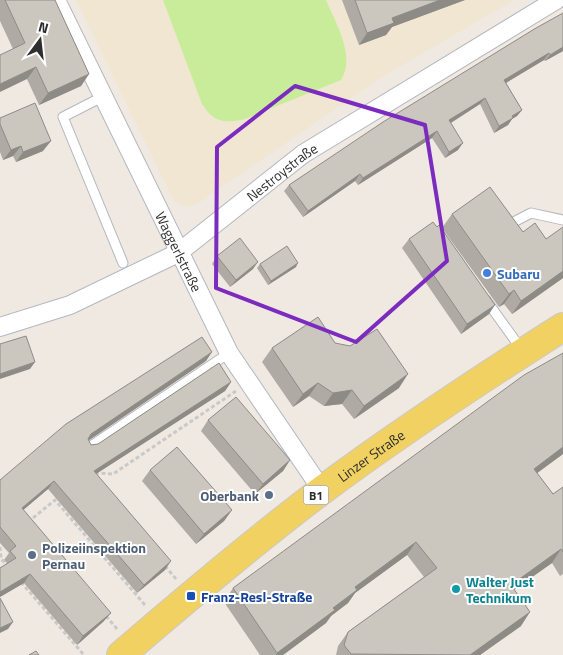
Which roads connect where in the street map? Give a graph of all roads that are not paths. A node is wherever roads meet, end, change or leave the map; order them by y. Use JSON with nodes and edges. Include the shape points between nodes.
{"nodes":[{"id":1,"x":56,"y":0,"type":"edge"},
{"id":2,"x":556,"y":0,"type":"edge"},
{"id":3,"x":104,"y":96,"type":"junction"},
{"id":4,"x":563,"y":220,"type":"edge"},
{"id":5,"x":506,"y":226,"type":"edge"},
{"id":6,"x":178,"y":253,"type":"junction"},
{"id":7,"x":123,"y":263,"type":"dead end"},
{"id":8,"x":479,"y":290,"type":"edge"},
{"id":9,"x":0,"y":327,"type":"edge"},
{"id":10,"x":563,"y":327,"type":"edge"},
{"id":11,"x":523,"y":352,"type":"junction"},
{"id":12,"x":229,"y":354,"type":"junction"},
{"id":13,"x":88,"y":448,"type":"edge"},
{"id":14,"x":322,"y":490,"type":"junction"},
{"id":15,"x":126,"y":650,"type":"edge"}],
"edges":[{"from":1,"to":3,"type":"street","name":"Waggerlstraße"},
{"from":2,"to":6,"type":"street","name":"Nestroystraße","via":[[303,154]]},
{"from":3,"to":6,"type":"street","name":"Waggerlstraße"},
{"from":3,"to":7,"type":"lane","via":[[63,117]]},
{"from":4,"to":5,"type":"lane","via":[[530,213]]},
{"from":6,"to":9,"type":"street","name":"Nestroystraße","via":[[70,305]]},
{"from":6,"to":12,"type":"street","name":"Waggerlstraße"},
{"from":8,"to":11,"type":"lane"},
{"from":10,"to":11,"type":"main road","name":"Linzer Straße","number":"B1"},
{"from":11,"to":14,"type":"main road","name":"Linzer Straße","number":"B1"},
{"from":12,"to":13,"type":"lane"},
{"from":12,"to":14,"type":"street","name":"Waggerlstraße"},
{"from":14,"to":15,"type":"main road","name":"Linzer Straße","number":"B1","via":[[254,542]]}]}
